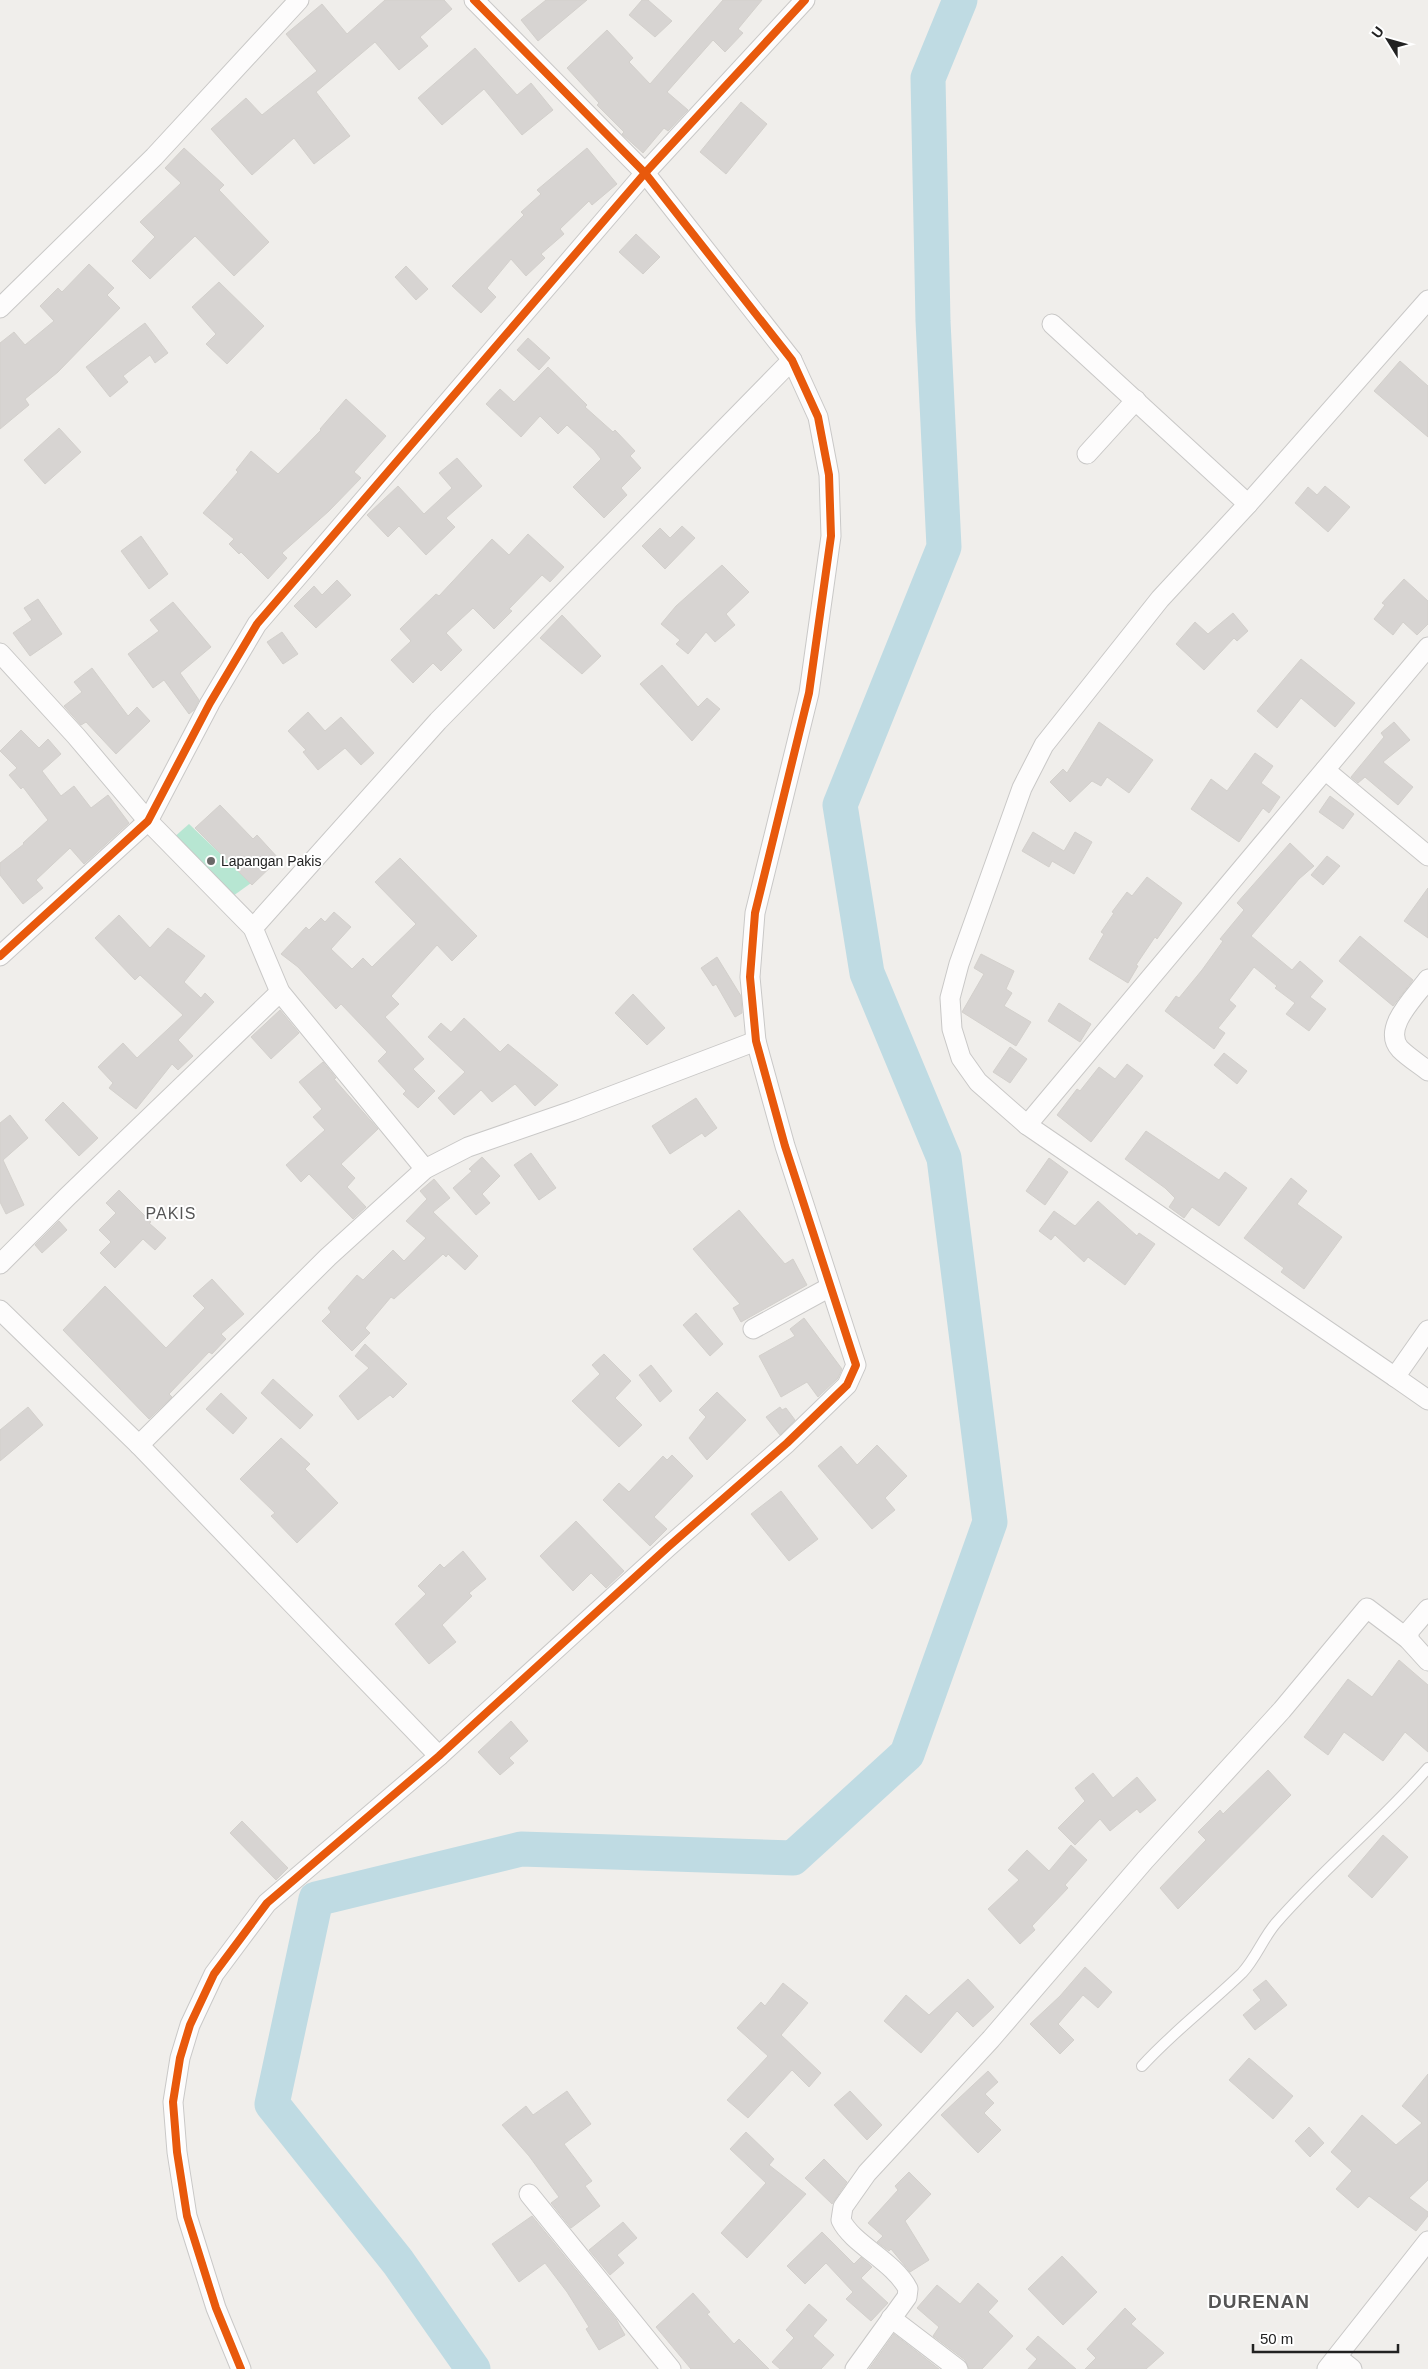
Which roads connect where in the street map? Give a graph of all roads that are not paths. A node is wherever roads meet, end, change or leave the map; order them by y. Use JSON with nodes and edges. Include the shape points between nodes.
{"nodes":[{"id":1,"x":299,"y":0,"type":"edge"},
{"id":2,"x":474,"y":0,"type":"edge"},
{"id":3,"x":805,"y":0,"type":"edge"},
{"id":4,"x":645,"y":173,"type":"junction"},
{"id":5,"x":1428,"y":300,"type":"edge"},
{"id":6,"x":0,"y":308,"type":"edge"},
{"id":7,"x":1052,"y":324,"type":"dead end"},
{"id":8,"x":792,"y":360,"type":"junction"},
{"id":9,"x":1136,"y":400,"type":"junction"},
{"id":10,"x":1087,"y":454,"type":"dead end"},
{"id":11,"x":1248,"y":504,"type":"junction"},
{"id":12,"x":1428,"y":647,"type":"edge"},
{"id":13,"x":0,"y":653,"type":"edge"},
{"id":14,"x":1325,"y":770,"type":"junction"},
{"id":15,"x":148,"y":821,"type":"junction"},
{"id":16,"x":1428,"y":856,"type":"edge"},
{"id":17,"x":254,"y":928,"type":"junction"},
{"id":18,"x":0,"y":956,"type":"edge"},
{"id":19,"x":1428,"y":979,"type":"edge"},
{"id":20,"x":280,"y":992,"type":"junction"},
{"id":21,"x":756,"y":1041,"type":"junction"},
{"id":22,"x":1428,"y":1071,"type":"edge"},
{"id":23,"x":1027,"y":1125,"type":"junction"},
{"id":24,"x":425,"y":1169,"type":"junction"},
{"id":25,"x":0,"y":1264,"type":"edge"},
{"id":26,"x":830,"y":1287,"type":"junction"},
{"id":27,"x":0,"y":1310,"type":"edge"},
{"id":28,"x":753,"y":1329,"type":"dead end"},
{"id":29,"x":1428,"y":1330,"type":"edge"},
{"id":30,"x":1395,"y":1376,"type":"junction"},
{"id":31,"x":1428,"y":1400,"type":"edge"},
{"id":32,"x":139,"y":1444,"type":"junction"},
{"id":33,"x":1428,"y":1609,"type":"edge"},
{"id":34,"x":1408,"y":1639,"type":"junction"},
{"id":35,"x":1428,"y":1660,"type":"edge"},
{"id":36,"x":439,"y":1756,"type":"junction"},
{"id":37,"x":1428,"y":1768,"type":"edge"},
{"id":38,"x":1142,"y":2066,"type":"dead end"},
{"id":39,"x":529,"y":2194,"type":"dead end"},
{"id":40,"x":1428,"y":2241,"type":"edge"},
{"id":41,"x":891,"y":2318,"type":"junction"},
{"id":42,"x":1332,"y":2363,"type":"edge"},
{"id":43,"x":241,"y":2369,"type":"edge"},
{"id":44,"x":671,"y":2369,"type":"edge"},
{"id":45,"x":855,"y":2369,"type":"edge"},
{"id":46,"x":958,"y":2369,"type":"edge"},
{"id":47,"x":1352,"y":2369,"type":"edge"}],
"edges":[{"from":1,"to":6,"type":"street","via":[[154,157]]},
{"from":2,"to":4,"type":"street"},
{"from":3,"to":4,"type":"street"},
{"from":4,"to":8,"type":"street"},
{"from":4,"to":15,"type":"street","via":[[257,624],[210,703]]},
{"from":5,"to":11,"type":"street"},
{"from":7,"to":9,"type":"street"},
{"from":8,"to":17,"type":"street","via":[[445,714]]},
{"from":8,"to":21,"type":"street","via":[[818,417],[829,475],[831,536],[809,693],[755,913],[750,977]]},
{"from":9,"to":10,"type":"street"},
{"from":9,"to":11,"type":"street"},
{"from":11,"to":23,"type":"street","via":[[1160,599],[1044,745],[1022,788],[1003,839],[959,964],[950,998],[952,1029],[961,1058],[978,1082]]},
{"from":12,"to":14,"type":"street"},
{"from":13,"to":15,"type":"street"},
{"from":14,"to":16,"type":"street"},
{"from":14,"to":23,"type":"street"},
{"from":15,"to":17,"type":"street"},
{"from":15,"to":18,"type":"street"},
{"from":17,"to":20,"type":"street"},
{"from":19,"to":22,"type":"street","via":[[1399,1018],[1394,1031],[1394,1040],[1400,1048]]},
{"from":20,"to":24,"type":"street"},
{"from":20,"to":25,"type":"street"},
{"from":21,"to":24,"type":"street","via":[[572,1111],[468,1146]]},
{"from":21,"to":26,"type":"street"},
{"from":23,"to":30,"type":"street"},
{"from":24,"to":32,"type":"street","via":[[328,1257]]},
{"from":26,"to":28,"type":"street"},
{"from":26,"to":36,"type":"street","via":[[855,1357],[855,1369],[847,1386],[788,1443],[668,1547]]},
{"from":27,"to":32,"type":"street"},
{"from":29,"to":30,"type":"street"},
{"from":30,"to":31,"type":"street"},
{"from":32,"to":36,"type":"street"},
{"from":33,"to":34,"type":"street","via":[[1410,1630]]},
{"from":34,"to":35,"type":"street"},
{"from":34,"to":41,"type":"street","via":[[1367,1608],[1282,1710],[868,2173],[843,2207],[841,2220],[848,2230],[897,2272],[908,2289],[907,2297]]},
{"from":36,"to":43,"type":"street","via":[[267,1903],[214,1974],[190,2025],[180,2058],[173,2102],[187,2216],[216,2308]]},
{"from":37,"to":38,"type":"lane","via":[[1276,1923],[1244,1971],[1175,2031]]},
{"from":39,"to":44,"type":"street"},
{"from":40,"to":42,"type":"street"},
{"from":41,"to":45,"type":"street"},
{"from":41,"to":46,"type":"street"},
{"from":42,"to":47,"type":"street"}]}
